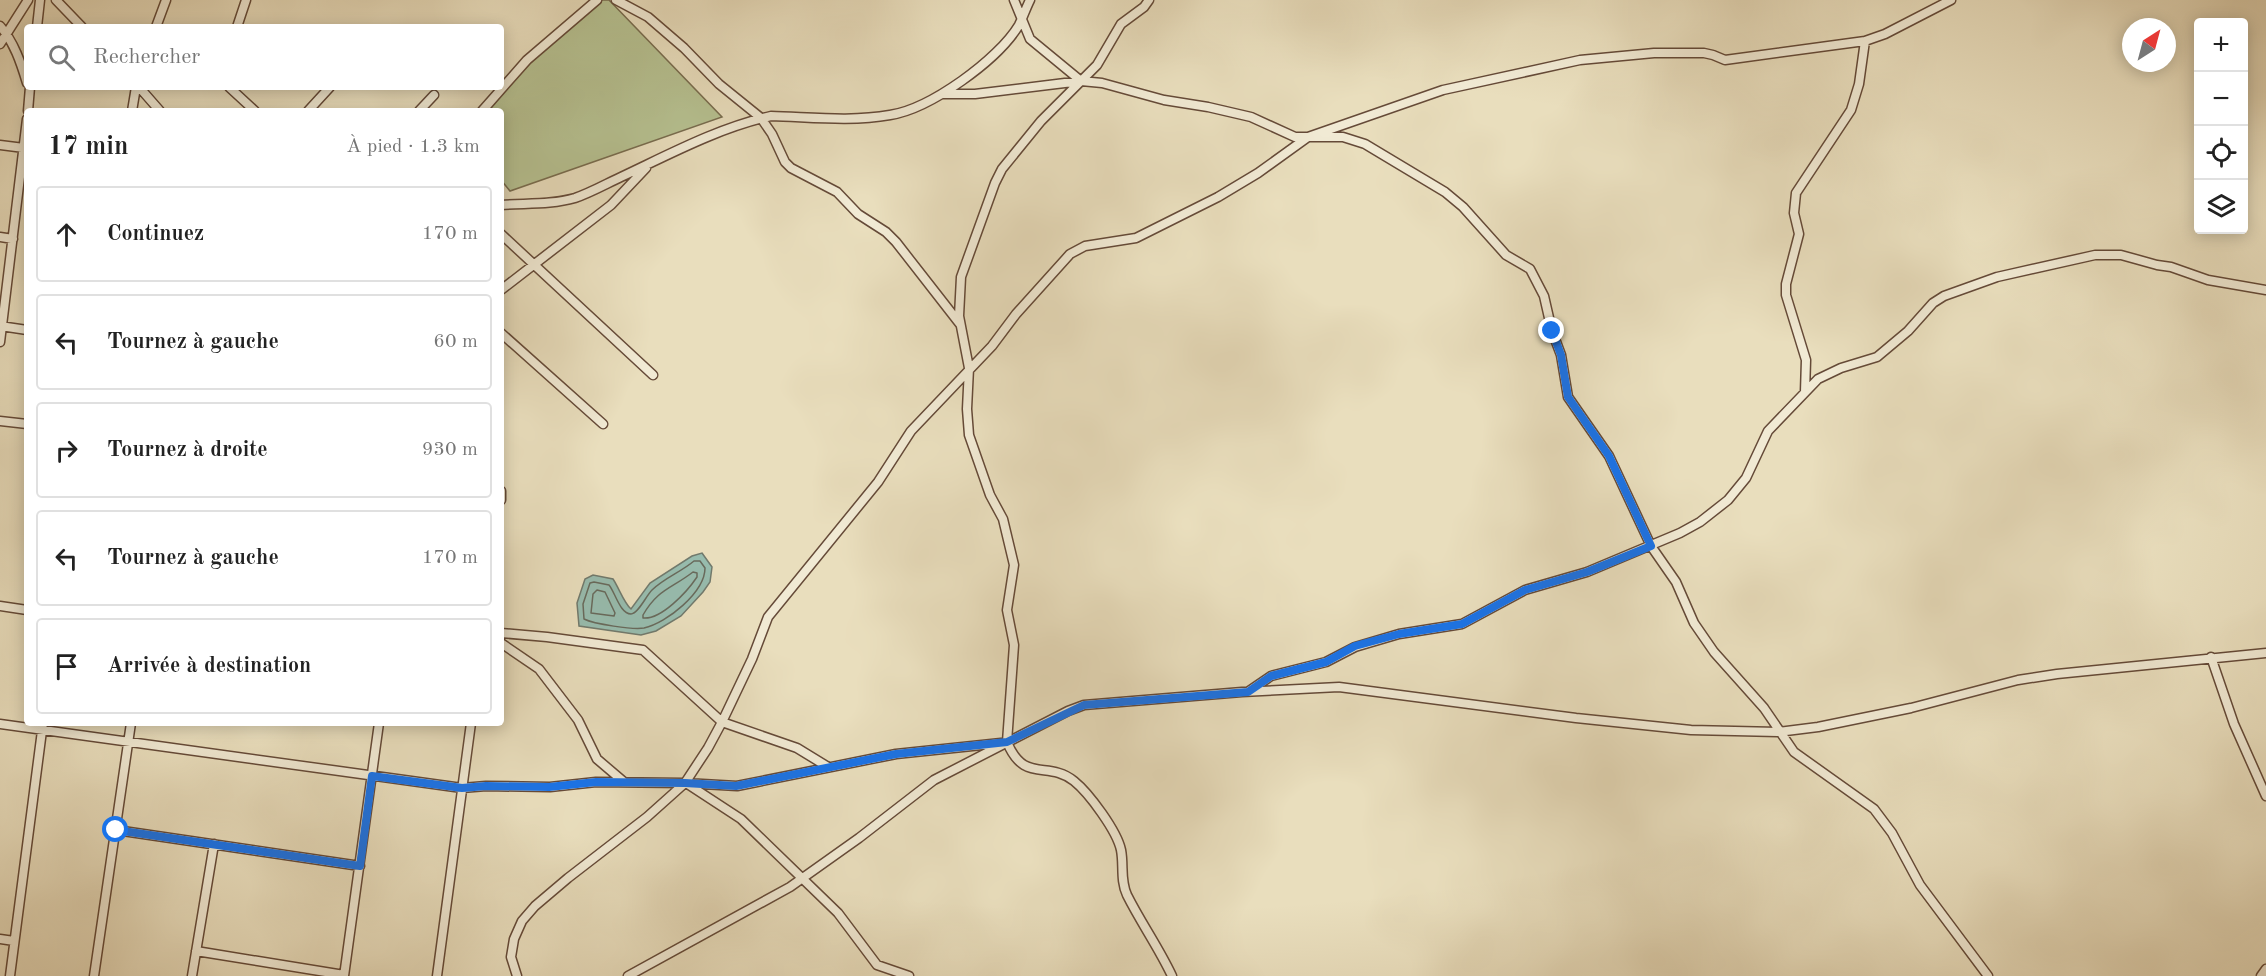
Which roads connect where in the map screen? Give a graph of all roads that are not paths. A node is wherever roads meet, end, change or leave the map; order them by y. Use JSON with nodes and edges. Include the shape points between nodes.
{"nodes":[{"id":1,"x":28,"y":0,"type":"edge"},
{"id":2,"x":40,"y":0,"type":"edge"},
{"id":3,"x":56,"y":0,"type":"edge"},
{"id":4,"x":166,"y":0,"type":"edge"},
{"id":5,"x":246,"y":0,"type":"edge"},
{"id":6,"x":597,"y":0,"type":"edge"},
{"id":7,"x":615,"y":0,"type":"edge"},
{"id":8,"x":1014,"y":0,"type":"edge"},
{"id":9,"x":1030,"y":0,"type":"edge"},
{"id":10,"x":1149,"y":0,"type":"edge"},
{"id":11,"x":1951,"y":0,"type":"edge"},
{"id":12,"x":1022,"y":17,"type":"junction"},
{"id":13,"x":37,"y":24,"type":"edge"},
{"id":14,"x":79,"y":24,"type":"edge"},
{"id":15,"x":159,"y":24,"type":"edge"},
{"id":16,"x":238,"y":24,"type":"edge"},
{"id":17,"x":0,"y":26,"type":"edge"},
{"id":18,"x":7,"y":34,"type":"junction"},
{"id":19,"x":1865,"y":41,"type":"junction"},
{"id":20,"x":0,"y":44,"type":"edge"},
{"id":21,"x":24,"y":72,"type":"edge"},
{"id":22,"x":1081,"y":81,"type":"junction"},
{"id":23,"x":504,"y":86,"type":"edge"},
{"id":24,"x":29,"y":90,"type":"edge"},
{"id":25,"x":136,"y":90,"type":"edge"},
{"id":26,"x":140,"y":90,"type":"edge"},
{"id":27,"x":232,"y":90,"type":"edge"},
{"id":28,"x":327,"y":90,"type":"edge"},
{"id":29,"x":501,"y":90,"type":"edge"},
{"id":30,"x":942,"y":94,"type":"junction"},
{"id":31,"x":434,"y":95,"type":"dead end"},
{"id":32,"x":28,"y":108,"type":"edge"},
{"id":33,"x":133,"y":108,"type":"edge"},
{"id":34,"x":157,"y":108,"type":"edge"},
{"id":35,"x":252,"y":108,"type":"edge"},
{"id":36,"x":311,"y":108,"type":"edge"},
{"id":37,"x":421,"y":108,"type":"edge"},
{"id":38,"x":485,"y":108,"type":"edge"},
{"id":39,"x":761,"y":118,"type":"junction"},
{"id":40,"x":1308,"y":137,"type":"junction"},
{"id":41,"x":0,"y":145,"type":"edge"},
{"id":42,"x":24,"y":148,"type":"joint"},
{"id":43,"x":651,"y":163,"type":"junction"},
{"id":44,"x":504,"y":205,"type":"edge"},
{"id":45,"x":0,"y":237,"type":"edge"},
{"id":46,"x":504,"y":237,"type":"edge"},
{"id":47,"x":14,"y":239,"type":"junction"},
{"id":48,"x":534,"y":264,"type":"junction"},
{"id":49,"x":504,"y":288,"type":"edge"},
{"id":50,"x":2266,"y":290,"type":"edge"},
{"id":51,"x":960,"y":325,"type":"junction"},
{"id":52,"x":1,"y":326,"type":"edge"},
{"id":53,"x":24,"y":330,"type":"edge"},
{"id":54,"x":504,"y":336,"type":"edge"},
{"id":55,"x":0,"y":342,"type":"edge"},
{"id":56,"x":969,"y":368,"type":"junction"},
{"id":57,"x":653,"y":375,"type":"dead end"},
{"id":58,"x":1805,"y":392,"type":"junction"},
{"id":59,"x":0,"y":421,"type":"edge"},
{"id":60,"x":24,"y":424,"type":"edge"},
{"id":61,"x":603,"y":424,"type":"dead end"},
{"id":62,"x":1651,"y":546,"type":"junction"},
{"id":63,"x":0,"y":606,"type":"edge"},
{"id":64,"x":24,"y":610,"type":"edge"},
{"id":65,"x":504,"y":633,"type":"edge"},
{"id":66,"x":504,"y":645,"type":"edge"},
{"id":67,"x":2266,"y":653,"type":"edge"},
{"id":68,"x":2211,"y":657,"type":"junction"},
{"id":69,"x":1248,"y":692,"type":"junction"},
{"id":70,"x":722,"y":722,"type":"junction"},
{"id":71,"x":0,"y":724,"type":"edge"},
{"id":72,"x":24,"y":725,"type":"edge"},
{"id":73,"x":42,"y":726,"type":"edge"},
{"id":74,"x":131,"y":726,"type":"edge"},
{"id":75,"x":379,"y":726,"type":"edge"},
{"id":76,"x":471,"y":726,"type":"edge"},
{"id":77,"x":1778,"y":732,"type":"junction"},
{"id":78,"x":129,"y":742,"type":"junction"},
{"id":79,"x":1007,"y":742,"type":"junction"},
{"id":80,"x":828,"y":767,"type":"junction"},
{"id":81,"x":372,"y":776,"type":"junction"},
{"id":82,"x":624,"y":782,"type":"junction"},
{"id":83,"x":685,"y":783,"type":"junction"},
{"id":84,"x":462,"y":788,"type":"junction"},
{"id":85,"x":2266,"y":796,"type":"edge"},
{"id":86,"x":116,"y":830,"type":"junction"},
{"id":87,"x":214,"y":844,"type":"junction"},
{"id":88,"x":360,"y":866,"type":"junction"},
{"id":89,"x":802,"y":878,"type":"junction"},
{"id":90,"x":0,"y":939,"type":"edge"},
{"id":91,"x":14,"y":941,"type":"junction"},
{"id":92,"x":196,"y":951,"type":"junction"},
{"id":93,"x":2266,"y":969,"type":"edge"},
{"id":94,"x":10,"y":976,"type":"edge"},
{"id":95,"x":94,"y":976,"type":"edge"},
{"id":96,"x":192,"y":976,"type":"edge"},
{"id":97,"x":344,"y":976,"type":"edge"},
{"id":98,"x":436,"y":976,"type":"edge"},
{"id":99,"x":517,"y":976,"type":"edge"},
{"id":100,"x":628,"y":976,"type":"edge"},
{"id":101,"x":909,"y":976,"type":"edge"},
{"id":102,"x":1172,"y":976,"type":"edge"},
{"id":103,"x":1988,"y":976,"type":"edge"},
{"id":104,"x":2261,"y":976,"type":"edge"}],
"edges":[{"from":1,"to":18,"type":"street"},
{"from":2,"to":13,"type":"street"},
{"from":3,"to":14,"type":"street"},
{"from":4,"to":15,"type":"street"},
{"from":5,"to":16,"type":"street"},
{"from":6,"to":23,"type":"street","via":[[527,60]]},
{"from":7,"to":39,"type":"street","via":[[648,17],[718,84]]},
{"from":8,"to":12,"type":"street"},
{"from":9,"to":12,"type":"street"},
{"from":10,"to":22,"type":"street","via":[[1121,24],[1097,65]]},
{"from":11,"to":19,"type":"street"},
{"from":12,"to":22,"type":"street","via":[[1029,39]]},
{"from":12,"to":30,"type":"street","via":[[1006,42]]},
{"from":17,"to":18,"type":"street"},
{"from":18,"to":20,"type":"street"},
{"from":18,"to":21,"type":"street"},
{"from":19,"to":40,"type":"street","via":[[1725,60],[1704,53],[1654,53],[1580,60],[1443,90]]},
{"from":19,"to":58,"type":"street","via":[[1851,110],[1796,193],[1794,213],[1799,234],[1786,295],[1806,360]]},
{"from":22,"to":30,"type":"street","via":[[986,93]]},
{"from":22,"to":40,"type":"street","via":[[1251,117],[1295,137]]},
{"from":22,"to":51,"type":"street","via":[[1041,121],[995,183],[961,277]]},
{"from":24,"to":32,"type":"street"},
{"from":25,"to":33,"type":"street"},
{"from":26,"to":34,"type":"street"},
{"from":27,"to":35,"type":"street"},
{"from":28,"to":36,"type":"street"},
{"from":29,"to":38,"type":"street"},
{"from":30,"to":39,"type":"street","via":[[892,115]]},
{"from":31,"to":37,"type":"street"},
{"from":39,"to":43,"type":"street"},
{"from":39,"to":51,"type":"street","via":[[785,162],[837,192],[858,214],[891,237]]},
{"from":40,"to":56,"type":"street","via":[[1218,197],[1136,238],[1085,246],[1070,254]]},
{"from":40,"to":62,"type":"street","via":[[1343,137],[1365,144],[1445,192],[1506,255],[1530,269],[1544,296],[1568,397],[1609,456]]},
{"from":41,"to":42,"type":"street"},
{"from":42,"to":47,"type":"street"},
{"from":43,"to":44,"type":"street","via":[[575,198]]},
{"from":43,"to":48,"type":"street","via":[[611,205]]},
{"from":45,"to":47,"type":"street"},
{"from":46,"to":48,"type":"street"},
{"from":47,"to":52,"type":"street"},
{"from":48,"to":49,"type":"street"},
{"from":48,"to":57,"type":"street"},
{"from":50,"to":58,"type":"street","via":[[2208,280],[2121,255],[2095,255],[2037,267],[1944,296],[1877,357],[1818,379]]},
{"from":51,"to":56,"type":"street"},
{"from":52,"to":53,"type":"street"},
{"from":52,"to":55,"type":"street"},
{"from":54,"to":61,"type":"street"},
{"from":56,"to":70,"type":"street","via":[[911,431],[878,482],[768,617]]},
{"from":56,"to":79,"type":"street","via":[[969,435],[990,495],[1003,519],[1014,565],[1007,610],[1014,645]]},
{"from":58,"to":62,"type":"street","via":[[1768,431],[1746,478],[1728,500],[1700,522]]},
{"from":59,"to":60,"type":"street"},
{"from":62,"to":69,"type":"street","via":[[1587,572],[1525,590],[1462,624],[1355,646],[1326,662],[1271,676]]},
{"from":62,"to":77,"type":"street","via":[[1676,582],[1694,623],[1764,708]]},
{"from":63,"to":64,"type":"street"},
{"from":65,"to":70,"type":"street","via":[[643,651]]},
{"from":66,"to":82,"type":"street","via":[[539,669],[578,720],[597,759]]},
{"from":67,"to":68,"type":"street"},
{"from":68,"to":77,"type":"street","via":[[2028,678],[1911,708]]},
{"from":68,"to":85,"type":"street","via":[[2234,724]]},
{"from":69,"to":77,"type":"street","via":[[1339,687],[1691,730]]},
{"from":69,"to":79,"type":"street","via":[[1084,705]]},
{"from":70,"to":80,"type":"street","via":[[797,748]]},
{"from":70,"to":83,"type":"street"},
{"from":71,"to":72,"type":"street"},
{"from":73,"to":78,"type":"street"},
{"from":73,"to":91,"type":"street"},
{"from":74,"to":78,"type":"street"},
{"from":75,"to":81,"type":"street"},
{"from":76,"to":84,"type":"street"},
{"from":77,"to":103,"type":"street","via":[[1794,752],[1874,809],[1920,885]]},
{"from":78,"to":81,"type":"street"},
{"from":78,"to":86,"type":"street"},
{"from":79,"to":80,"type":"street","via":[[896,754]]},
{"from":79,"to":89,"type":"street","via":[[934,780]]},
{"from":79,"to":102,"type":"street","via":[[1019,763],[1075,781],[1114,833],[1126,893]]},
{"from":80,"to":83,"type":"street","via":[[736,786]]},
{"from":81,"to":84,"type":"street"},
{"from":81,"to":88,"type":"street"},
{"from":82,"to":83,"type":"street"},
{"from":82,"to":84,"type":"street"},
{"from":83,"to":89,"type":"street","via":[[741,819]]},
{"from":83,"to":99,"type":"street","via":[[535,906],[514,939],[511,957]]},
{"from":84,"to":98,"type":"street"},
{"from":86,"to":87,"type":"street"},
{"from":86,"to":95,"type":"street"},
{"from":87,"to":88,"type":"street"},
{"from":87,"to":92,"type":"street"},
{"from":88,"to":97,"type":"street"},
{"from":89,"to":100,"type":"street"},
{"from":89,"to":101,"type":"street","via":[[838,913],[877,965]]},
{"from":90,"to":91,"type":"street"},
{"from":91,"to":94,"type":"street"},
{"from":92,"to":96,"type":"street"},
{"from":92,"to":97,"type":"street"},
{"from":93,"to":104,"type":"street"}]}
